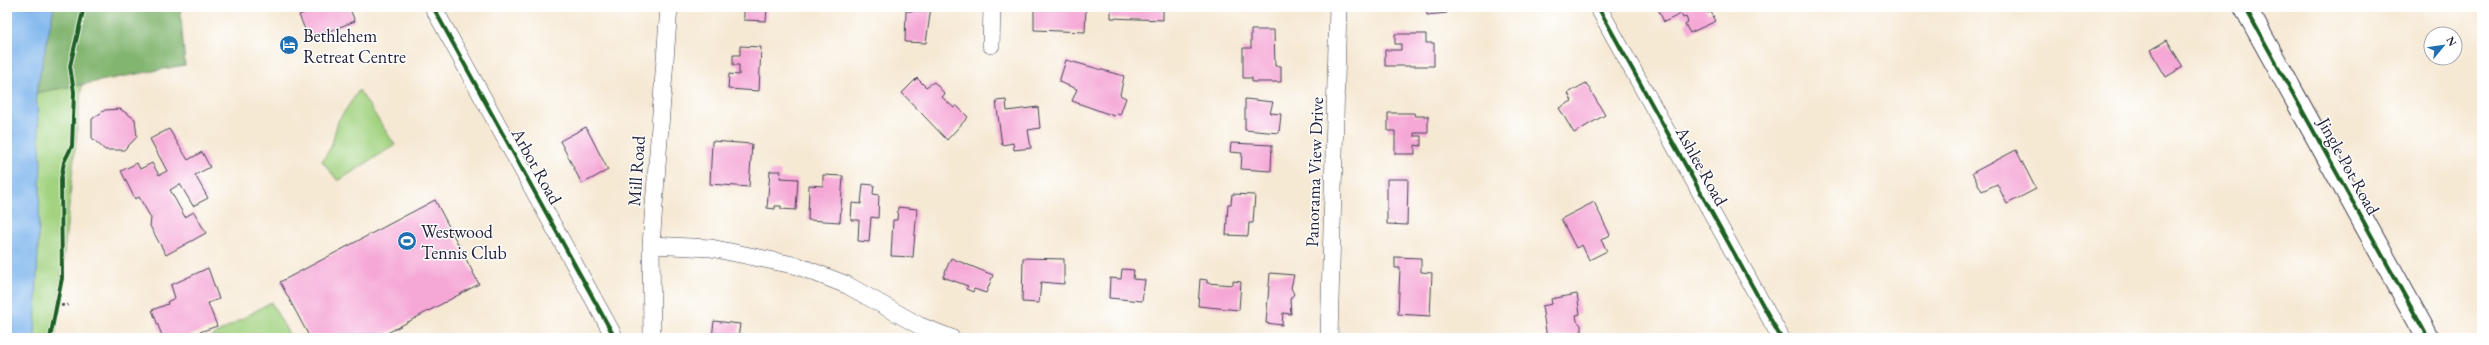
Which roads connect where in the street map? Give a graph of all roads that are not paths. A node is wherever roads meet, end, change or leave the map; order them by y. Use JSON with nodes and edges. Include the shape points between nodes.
{"nodes":[{"id":1,"x":433,"y":7,"type":"edge"},
{"id":2,"x":669,"y":7,"type":"edge"},
{"id":3,"x":992,"y":7,"type":"edge"},
{"id":4,"x":1338,"y":7,"type":"edge"},
{"id":5,"x":1598,"y":7,"type":"edge"},
{"id":6,"x":2245,"y":7,"type":"edge"},
{"id":7,"x":990,"y":45,"type":"dead end"},
{"id":8,"x":651,"y":245,"type":"junction"},
{"id":9,"x":615,"y":338,"type":"edge"},
{"id":10,"x":652,"y":338,"type":"edge"},
{"id":11,"x":951,"y":338,"type":"edge"},
{"id":12,"x":1329,"y":338,"type":"edge"},
{"id":13,"x":1781,"y":338,"type":"edge"},
{"id":14,"x":2428,"y":338,"type":"edge"}],
"edges":[{"from":1,"to":9,"type":"street","name":"Arbot Road"},
{"from":2,"to":8,"type":"street","name":"Mill Road"},
{"from":3,"to":7,"type":"street"},
{"from":4,"to":12,"type":"street","name":"Panorama View Drive"},
{"from":5,"to":13,"type":"street","name":"Ashlee Road"},
{"from":6,"to":14,"type":"street","name":"Jingle Pot Road"},
{"from":8,"to":10,"type":"street","name":"Mill Road"},
{"from":8,"to":11,"type":"street","via":[[711,248],[798,266],[847,285],[920,326]]}]}
